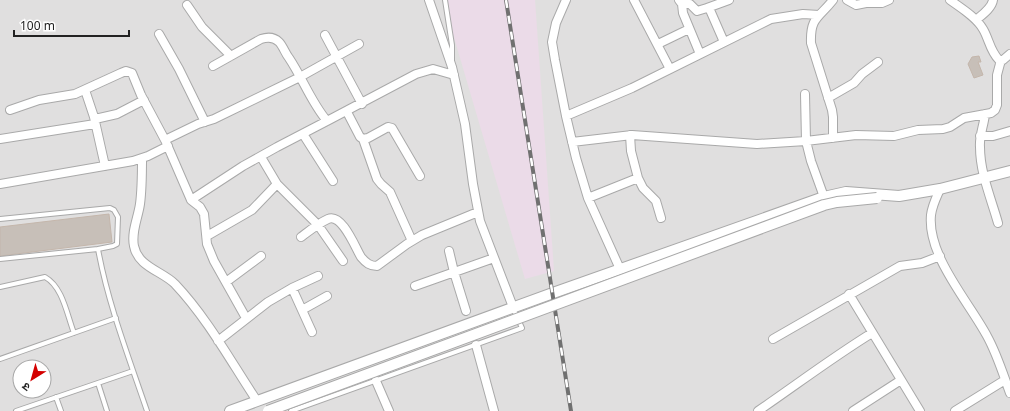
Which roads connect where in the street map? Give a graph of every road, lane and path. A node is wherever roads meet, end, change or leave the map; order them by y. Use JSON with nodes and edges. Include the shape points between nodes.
{"nodes":[{"id":1,"x":429,"y":0,"type":"edge"},
{"id":2,"x":445,"y":0,"type":"edge"},
{"id":3,"x":566,"y":0,"type":"edge"},
{"id":4,"x":634,"y":0,"type":"edge"},
{"id":5,"x":728,"y":0,"type":"edge"},
{"id":6,"x":833,"y":0,"type":"edge"},
{"id":7,"x":847,"y":0,"type":"edge"},
{"id":8,"x":889,"y":0,"type":"edge"},
{"id":9,"x":950,"y":0,"type":"edge"},
{"id":10,"x":993,"y":0,"type":"edge"},
{"id":11,"x":681,"y":2,"type":"edge"},
{"id":12,"x":187,"y":5,"type":"dead end"},
{"id":13,"x":707,"y":8,"type":"junction"},
{"id":14,"x":819,"y":15,"type":"junction"},
{"id":15,"x":976,"y":20,"type":"junction"},
{"id":16,"x":689,"y":29,"type":"junction"},
{"id":17,"x":159,"y":34,"type":"dead end"},
{"id":18,"x":325,"y":35,"type":"dead end"},
{"id":19,"x":724,"y":42,"type":"junction"},
{"id":20,"x":359,"y":44,"type":"dead end"},
{"id":21,"x":658,"y":44,"type":"junction"},
{"id":22,"x":700,"y":54,"type":"junction"},
{"id":23,"x":1010,"y":54,"type":"edge"},
{"id":24,"x":231,"y":56,"type":"junction"},
{"id":25,"x":337,"y":56,"type":"junction"},
{"id":26,"x":1001,"y":60,"type":"junction"},
{"id":27,"x":878,"y":62,"type":"dead end"},
{"id":28,"x":213,"y":66,"type":"dead end"},
{"id":29,"x":670,"y":69,"type":"junction"},
{"id":30,"x":453,"y":73,"type":"junction"},
{"id":31,"x":300,"y":77,"type":"junction"},
{"id":32,"x":85,"y":90,"type":"junction"},
{"id":33,"x":805,"y":94,"type":"dead end"},
{"id":34,"x":828,"y":98,"type":"junction"},
{"id":35,"x":144,"y":100,"type":"junction"},
{"id":36,"x":362,"y":104,"type":"junction"},
{"id":37,"x":10,"y":110,"type":"dead end"},
{"id":38,"x":346,"y":112,"type":"junction"},
{"id":39,"x":986,"y":114,"type":"junction"},
{"id":40,"x":566,"y":116,"type":"junction"},
{"id":41,"x":95,"y":121,"type":"junction"},
{"id":42,"x":327,"y":121,"type":"junction"},
{"id":43,"x":205,"y":122,"type":"junction"},
{"id":44,"x":1010,"y":131,"type":"edge"},
{"id":45,"x":303,"y":134,"type":"junction"},
{"id":46,"x":630,"y":135,"type":"junction"},
{"id":47,"x":980,"y":136,"type":"junction"},
{"id":48,"x":833,"y":138,"type":"junction"},
{"id":49,"x":0,"y":139,"type":"edge"},
{"id":50,"x":363,"y":139,"type":"junction"},
{"id":51,"x":806,"y":141,"type":"junction"},
{"id":52,"x":572,"y":142,"type":"junction"},
{"id":53,"x":166,"y":143,"type":"junction"},
{"id":54,"x":261,"y":156,"type":"junction"},
{"id":55,"x":142,"y":159,"type":"junction"},
{"id":56,"x":105,"y":166,"type":"junction"},
{"id":57,"x":1010,"y":171,"type":"edge"},
{"id":58,"x":420,"y":176,"type":"dead end"},
{"id":59,"x":984,"y":177,"type":"junction"},
{"id":60,"x":638,"y":178,"type":"junction"},
{"id":61,"x":0,"y":182,"type":"edge"},
{"id":62,"x":333,"y":182,"type":"dead end"},
{"id":63,"x":277,"y":184,"type":"junction"},
{"id":64,"x":940,"y":189,"type":"junction"},
{"id":65,"x":899,"y":196,"type":"junction"},
{"id":66,"x":824,"y":197,"type":"junction"},
{"id":67,"x":588,"y":198,"type":"junction"},
{"id":68,"x":191,"y":200,"type":"junction"},
{"id":69,"x":478,"y":212,"type":"junction"},
{"id":70,"x":661,"y":218,"type":"dead end"},
{"id":71,"x":0,"y":219,"type":"edge"},
{"id":72,"x":998,"y":223,"type":"dead end"},
{"id":73,"x":318,"y":225,"type":"junction"},
{"id":74,"x":207,"y":236,"type":"junction"},
{"id":75,"x":301,"y":237,"type":"dead end"},
{"id":76,"x":412,"y":241,"type":"junction"},
{"id":77,"x":98,"y":249,"type":"junction"},
{"id":78,"x":449,"y":251,"type":"dead end"},
{"id":79,"x":261,"y":256,"type":"dead end"},
{"id":80,"x":940,"y":256,"type":"junction"},
{"id":81,"x":0,"y":258,"type":"edge"},
{"id":82,"x":494,"y":258,"type":"junction"},
{"id":83,"x":342,"y":261,"type":"dead end"},
{"id":84,"x":620,"y":268,"type":"junction"},
{"id":85,"x":454,"y":272,"type":"junction"},
{"id":86,"x":318,"y":276,"type":"dead end"},
{"id":87,"x":226,"y":282,"type":"junction"},
{"id":88,"x":415,"y":286,"type":"dead end"},
{"id":89,"x":0,"y":287,"type":"edge"},
{"id":90,"x":292,"y":288,"type":"junction"},
{"id":91,"x":849,"y":294,"type":"junction"},
{"id":92,"x":328,"y":296,"type":"dead end"},
{"id":93,"x":513,"y":307,"type":"junction"},
{"id":94,"x":302,"y":310,"type":"junction"},
{"id":95,"x":466,"y":311,"type":"dead end"},
{"id":96,"x":116,"y":318,"type":"junction"},
{"id":97,"x":246,"y":318,"type":"junction"},
{"id":98,"x":312,"y":332,"type":"dead end"},
{"id":99,"x":74,"y":333,"type":"junction"},
{"id":100,"x":872,"y":333,"type":"junction"},
{"id":101,"x":772,"y":339,"type":"dead end"},
{"id":102,"x":218,"y":341,"type":"junction"},
{"id":103,"x":476,"y":345,"type":"junction"},
{"id":104,"x":0,"y":359,"type":"edge"},
{"id":105,"x":134,"y":371,"type":"junction"},
{"id":106,"x":901,"y":380,"type":"junction"},
{"id":107,"x":1005,"y":380,"type":"junction"},
{"id":108,"x":376,"y":381,"type":"junction"},
{"id":109,"x":98,"y":383,"type":"junction"},
{"id":110,"x":1010,"y":390,"type":"edge"},
{"id":111,"x":56,"y":397,"type":"junction"},
{"id":112,"x":256,"y":401,"type":"junction"},
{"id":113,"x":16,"y":411,"type":"edge"},
{"id":114,"x":61,"y":411,"type":"edge"},
{"id":115,"x":107,"y":411,"type":"edge"},
{"id":116,"x":146,"y":411,"type":"edge"},
{"id":117,"x":230,"y":411,"type":"edge"},
{"id":118,"x":268,"y":411,"type":"edge"},
{"id":119,"x":291,"y":411,"type":"edge"},
{"id":120,"x":389,"y":411,"type":"edge"},
{"id":121,"x":494,"y":411,"type":"edge"},
{"id":122,"x":758,"y":411,"type":"edge"},
{"id":123,"x":853,"y":411,"type":"edge"},
{"id":124,"x":920,"y":411,"type":"edge"},
{"id":125,"x":955,"y":411,"type":"edge"}],
"edges":[{"from":1,"to":30,"type":"street"},
{"from":2,"to":30,"type":"lane","via":[[452,45]]},
{"from":3,"to":40,"type":"street","via":[[556,23],[552,42]]},
{"from":4,"to":21,"type":"street"},
{"from":5,"to":13,"type":"street"},
{"from":6,"to":14,"type":"street"},
{"from":7,"to":8,"type":"street","via":[[858,5]]},
{"from":9,"to":15,"type":"street"},
{"from":10,"to":15,"type":"street","via":[[990,7]]},
{"from":11,"to":13,"type":"street","via":[[690,4],[697,11]]},
{"from":11,"to":16,"type":"street"},
{"from":12,"to":24,"type":"street","via":[[206,31]]},
{"from":13,"to":19,"type":"street","via":[[712,13]]},
{"from":14,"to":19,"type":"street","via":[[804,14],[770,19]]},
{"from":14,"to":34,"type":"street","via":[[812,26],[811,44]]},
{"from":15,"to":26,"type":"street","via":[[984,30],[990,48]]},
{"from":16,"to":21,"type":"street"},
{"from":16,"to":22,"type":"street"},
{"from":17,"to":43,"type":"street"},
{"from":18,"to":25,"type":"street"},
{"from":19,"to":22,"type":"street"},
{"from":20,"to":25,"type":"street"},
{"from":21,"to":29,"type":"street"},
{"from":22,"to":29,"type":"street"},
{"from":23,"to":26,"type":"street"},
{"from":24,"to":28,"type":"street"},
{"from":24,"to":31,"type":"street","via":[[261,39],[273,38]]},
{"from":25,"to":31,"type":"street"},
{"from":25,"to":36,"type":"street"},
{"from":26,"to":39,"type":"street","via":[[997,75],[997,108],[994,112]]},
{"from":27,"to":34,"type":"street","via":[[854,83]]},
{"from":29,"to":40,"type":"street"},
{"from":30,"to":36,"type":"street","via":[[433,69],[416,74]]},
{"from":30,"to":69,"type":"street","via":[[466,124]]},
{"from":31,"to":42,"type":"street"},
{"from":31,"to":43,"type":"street"},
{"from":32,"to":35,"type":"street","via":[[129,71],[134,76]]},
{"from":32,"to":37,"type":"street","via":[[39,100]]},
{"from":32,"to":41,"type":"street"},
{"from":33,"to":51,"type":"street"},
{"from":34,"to":48,"type":"street","via":[[833,117]]},
{"from":35,"to":41,"type":"street","via":[[117,114]]},
{"from":35,"to":53,"type":"street"},
{"from":36,"to":38,"type":"street"},
{"from":38,"to":42,"type":"street"},
{"from":38,"to":50,"type":"street"},
{"from":39,"to":47,"type":"street"},
{"from":39,"to":48,"type":"street","via":[[964,118],[950,128],[918,130],[894,136],[856,135]]},
{"from":40,"to":52,"type":"street"},
{"from":41,"to":49,"type":"street"},
{"from":41,"to":56,"type":"street"},
{"from":42,"to":45,"type":"street"},
{"from":43,"to":53,"type":"street"},
{"from":44,"to":47,"type":"street","via":[[993,136]]},
{"from":45,"to":54,"type":"street"},
{"from":45,"to":62,"type":"street"},
{"from":46,"to":51,"type":"street","via":[[757,144]]},
{"from":46,"to":52,"type":"street"},
{"from":46,"to":60,"type":"street"},
{"from":47,"to":59,"type":"street"},
{"from":48,"to":51,"type":"street"},
{"from":50,"to":58,"type":"street","via":[[388,127],[392,128]]},
{"from":50,"to":76,"type":"street","via":[[377,179],[390,192]]},
{"from":51,"to":66,"type":"street"},
{"from":52,"to":67,"type":"street"},
{"from":53,"to":55,"type":"street"},
{"from":53,"to":68,"type":"street"},
{"from":54,"to":63,"type":"street"},
{"from":54,"to":68,"type":"street"},
{"from":55,"to":56,"type":"street"},
{"from":55,"to":102,"type":"street","via":[[141,197],[133,234],[137,255],[150,268],[175,284]]},
{"from":56,"to":61,"type":"street"},
{"from":57,"to":59,"type":"street"},
{"from":59,"to":64,"type":"street"},
{"from":59,"to":72,"type":"street"},
{"from":60,"to":67,"type":"street"},
{"from":60,"to":70,"type":"street","via":[[644,191],[656,201]]},
{"from":63,"to":73,"type":"street"},
{"from":63,"to":74,"type":"street","via":[[252,210]]},
{"from":64,"to":65,"type":"street"},
{"from":64,"to":80,"type":"street","via":[[931,216],[933,237]]},
{"from":65,"to":66,"type":"street","via":[[846,192]]},
{"from":65,"to":118,"type":"street","bridge":true,"via":[[824,205]]},
{"from":66,"to":84,"type":"street"},
{"from":67,"to":84,"type":"street"},
{"from":68,"to":74,"type":"street","via":[[204,214]]},
{"from":69,"to":76,"type":"street"},
{"from":69,"to":82,"type":"street"},
{"from":71,"to":77,"type":"lane","via":[[110,208],[118,217],[117,244]]},
{"from":73,"to":75,"type":"street"},
{"from":73,"to":76,"type":"street","via":[[333,218],[342,223],[361,257],[371,266],[377,266]]},
{"from":73,"to":83,"type":"street"},
{"from":74,"to":87,"type":"street","via":[[210,251]]},
{"from":77,"to":81,"type":"lane"},
{"from":77,"to":96,"type":"lane"},
{"from":78,"to":85,"type":"street"},
{"from":79,"to":87,"type":"street"},
{"from":80,"to":91,"type":"street","via":[[922,263],[900,266]]},
{"from":80,"to":107,"type":"street","via":[[986,335]]},
{"from":82,"to":85,"type":"street"},
{"from":82,"to":93,"type":"street"},
{"from":84,"to":93,"type":"street"},
{"from":85,"to":88,"type":"street"},
{"from":85,"to":95,"type":"street"},
{"from":86,"to":90,"type":"street"},
{"from":87,"to":97,"type":"street"},
{"from":89,"to":99,"type":"lane","via":[[45,277],[50,280],[59,290]]},
{"from":90,"to":94,"type":"street"},
{"from":90,"to":97,"type":"street"},
{"from":91,"to":100,"type":"street"},
{"from":91,"to":101,"type":"street"},
{"from":92,"to":94,"type":"street"},
{"from":93,"to":103,"type":"lane","via":[[522,328]]},
{"from":93,"to":112,"type":"street"},
{"from":94,"to":98,"type":"street"},
{"from":96,"to":99,"type":"lane"},
{"from":96,"to":105,"type":"lane"},
{"from":97,"to":102,"type":"street"},
{"from":99,"to":104,"type":"lane"},
{"from":100,"to":106,"type":"street"},
{"from":100,"to":122,"type":"street","via":[[839,353]]},
{"from":102,"to":112,"type":"street"},
{"from":103,"to":108,"type":"lane"},
{"from":103,"to":121,"type":"street"},
{"from":105,"to":109,"type":"lane"},
{"from":105,"to":116,"type":"lane"},
{"from":106,"to":123,"type":"street"},
{"from":106,"to":124,"type":"street"},
{"from":107,"to":110,"type":"street"},
{"from":107,"to":125,"type":"street"},
{"from":108,"to":119,"type":"lane"},
{"from":108,"to":120,"type":"street"},
{"from":109,"to":111,"type":"lane"},
{"from":109,"to":115,"type":"lane"},
{"from":111,"to":113,"type":"lane"},
{"from":111,"to":114,"type":"lane"},
{"from":112,"to":117,"type":"street"}]}
